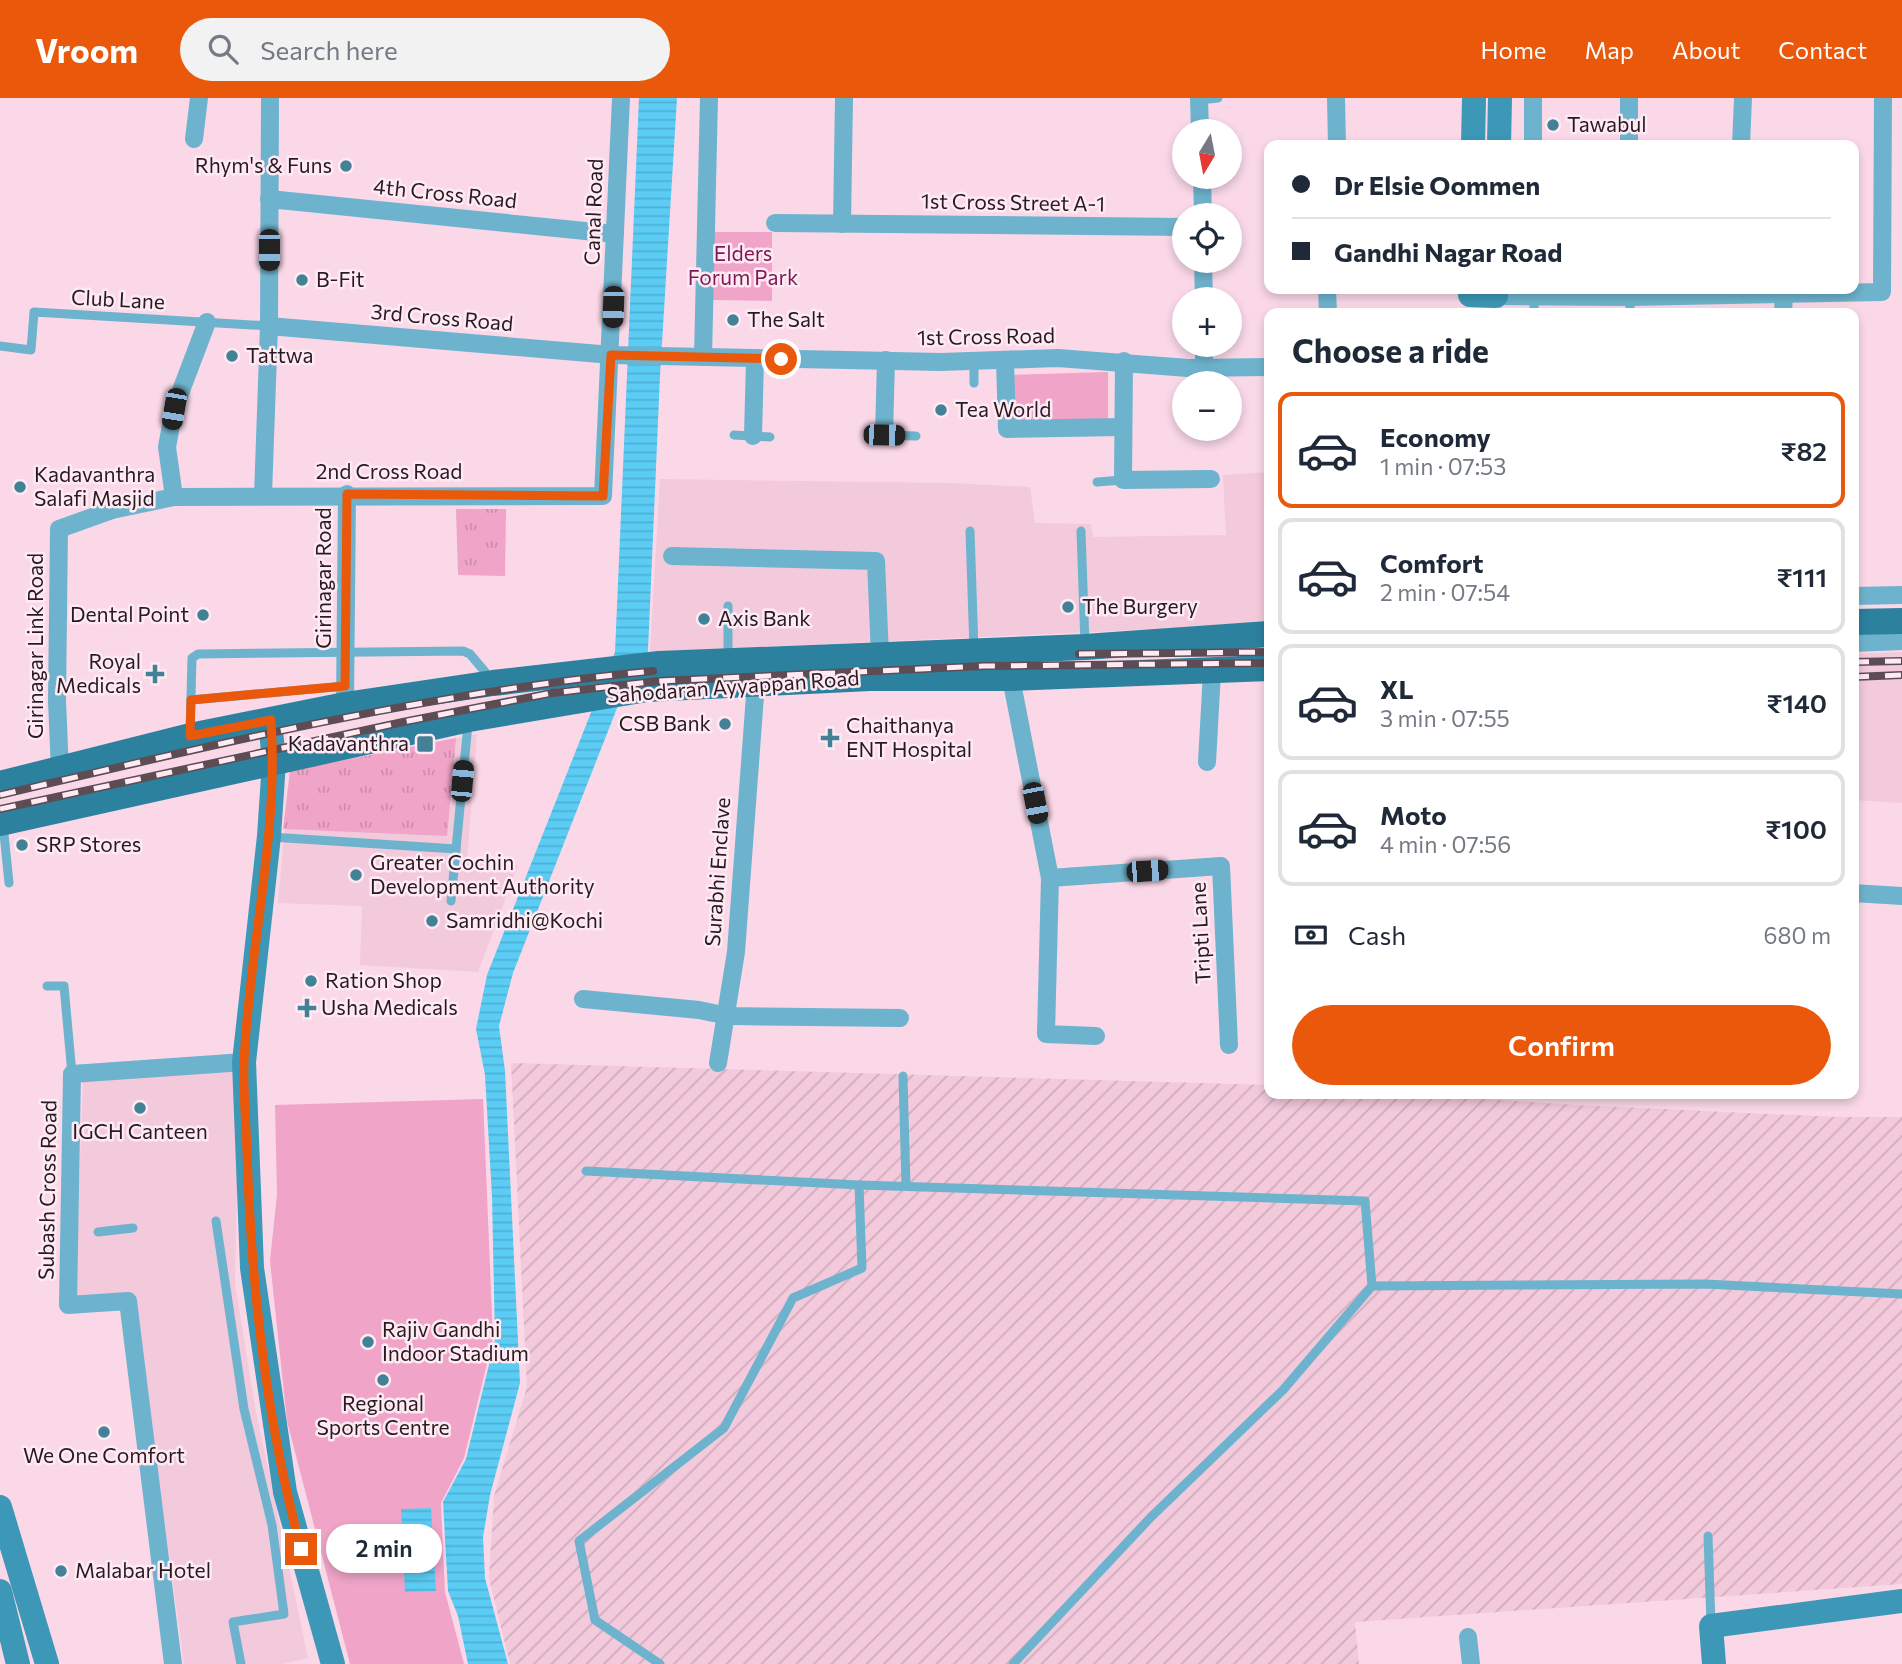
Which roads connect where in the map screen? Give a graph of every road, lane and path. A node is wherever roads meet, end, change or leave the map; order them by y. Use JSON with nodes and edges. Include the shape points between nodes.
{"nodes":[{"id":1,"x":199,"y":98,"type":"edge"},
{"id":2,"x":270,"y":98,"type":"edge"},
{"id":3,"x":621,"y":98,"type":"edge"},
{"id":4,"x":709,"y":98,"type":"edge"},
{"id":5,"x":844,"y":98,"type":"edge"},
{"id":6,"x":1218,"y":98,"type":"edge"},
{"id":7,"x":1336,"y":98,"type":"edge"},
{"id":8,"x":1474,"y":98,"type":"edge"},
{"id":9,"x":1500,"y":98,"type":"edge"},
{"id":10,"x":1533,"y":98,"type":"edge"},
{"id":11,"x":1629,"y":98,"type":"edge"},
{"id":12,"x":1743,"y":98,"type":"edge"},
{"id":13,"x":1883,"y":98,"type":"edge"},
{"id":14,"x":1199,"y":99,"type":"edge"},
{"id":15,"x":1200,"y":119,"type":"edge"},
{"id":16,"x":194,"y":139,"type":"dead end"},
{"id":17,"x":1337,"y":140,"type":"edge"},
{"id":18,"x":1473,"y":140,"type":"edge"},
{"id":19,"x":1499,"y":140,"type":"edge"},
{"id":20,"x":1533,"y":140,"type":"edge"},
{"id":21,"x":1629,"y":140,"type":"edge"},
{"id":22,"x":1741,"y":140,"type":"edge"},
{"id":23,"x":269,"y":199,"type":"junction"},
{"id":24,"x":775,"y":223,"type":"dead end"},
{"id":25,"x":842,"y":224,"type":"junction"},
{"id":26,"x":1172,"y":228,"type":"edge"},
{"id":27,"x":615,"y":234,"type":"junction"},
{"id":28,"x":1859,"y":292,"type":"edge"},
{"id":29,"x":1784,"y":294,"type":"joint"},
{"id":30,"x":1470,"y":299,"type":"edge"},
{"id":31,"x":1496,"y":299,"type":"edge"},
{"id":32,"x":1534,"y":299,"type":"edge"},
{"id":33,"x":1630,"y":300,"type":"edge"},
{"id":34,"x":1783,"y":308,"type":"edge"},
{"id":35,"x":207,"y":322,"type":"junction"},
{"id":36,"x":269,"y":326,"type":"junction"},
{"id":37,"x":0,"y":346,"type":"edge"},
{"id":38,"x":611,"y":355,"type":"junction"},
{"id":39,"x":704,"y":357,"type":"junction"},
{"id":40,"x":1204,"y":357,"type":"edge"},
{"id":41,"x":755,"y":359,"type":"junction"},
{"id":42,"x":886,"y":360,"type":"junction"},
{"id":43,"x":1005,"y":360,"type":"junction"},
{"id":44,"x":1124,"y":361,"type":"junction"},
{"id":45,"x":974,"y":362,"type":"junction"},
{"id":46,"x":1204,"y":367,"type":"junction"},
{"id":47,"x":1264,"y":367,"type":"edge"},
{"id":48,"x":974,"y":383,"type":"dead end"},
{"id":49,"x":1123,"y":427,"type":"junction"},
{"id":50,"x":734,"y":435,"type":"dead end"},
{"id":51,"x":880,"y":435,"type":"joint"},
{"id":52,"x":916,"y":436,"type":"dead end"},
{"id":53,"x":761,"y":437,"type":"joint"},
{"id":54,"x":1211,"y":479,"type":"dead end"},
{"id":55,"x":1123,"y":480,"type":"junction"},
{"id":56,"x":1097,"y":482,"type":"dead end"},
{"id":57,"x":347,"y":494,"type":"junction"},
{"id":58,"x":263,"y":495,"type":"junction"},
{"id":59,"x":603,"y":496,"type":"joint"},
{"id":60,"x":174,"y":497,"type":"junction"},
{"id":61,"x":970,"y":531,"type":"dead end"},
{"id":62,"x":1082,"y":531,"type":"dead end"},
{"id":63,"x":672,"y":556,"type":"dead end"},
{"id":64,"x":1902,"y":595,"type":"edge"},
{"id":65,"x":1859,"y":596,"type":"edge"},
{"id":66,"x":728,"y":606,"type":"dead end"},
{"id":67,"x":1902,"y":621,"type":"edge"},
{"id":68,"x":1859,"y":622,"type":"edge"},
{"id":69,"x":1264,"y":634,"type":"edge"},
{"id":70,"x":1227,"y":636,"type":"junction"},
{"id":71,"x":1902,"y":641,"type":"edge"},
{"id":72,"x":1859,"y":643,"type":"edge"},
{"id":73,"x":1085,"y":647,"type":"junction"},
{"id":74,"x":346,"y":652,"type":"junction"},
{"id":75,"x":974,"y":652,"type":"junction"},
{"id":76,"x":880,"y":656,"type":"junction"},
{"id":77,"x":728,"y":662,"type":"junction"},
{"id":78,"x":1264,"y":668,"type":"edge"},
{"id":79,"x":1222,"y":672,"type":"junction"},
{"id":80,"x":1011,"y":678,"type":"junction"},
{"id":81,"x":494,"y":682,"type":"junction"},
{"id":82,"x":756,"y":682,"type":"junction"},
{"id":83,"x":598,"y":683,"type":"junction"},
{"id":84,"x":345,"y":696,"type":"junction"},
{"id":85,"x":191,"y":700,"type":"junction"},
{"id":86,"x":468,"y":719,"type":"junction"},
{"id":87,"x":271,"y":720,"type":"junction"},
{"id":88,"x":190,"y":736,"type":"junction"},
{"id":89,"x":274,"y":762,"type":"junction"},
{"id":90,"x":1207,"y":762,"type":"dead end"},
{"id":91,"x":60,"y":771,"type":"junction"},
{"id":92,"x":0,"y":784,"type":"edge"},
{"id":93,"x":1,"y":823,"type":"edge"},
{"id":94,"x":269,"y":836,"type":"junction"},
{"id":95,"x":456,"y":849,"type":"junction"},
{"id":96,"x":1049,"y":878,"type":"junction"},
{"id":97,"x":9,"y":883,"type":"dead end"},
{"id":98,"x":1859,"y":893,"type":"edge"},
{"id":99,"x":1902,"y":896,"type":"edge"},
{"id":100,"x":451,"y":901,"type":"dead end"},
{"id":101,"x":47,"y":986,"type":"dead end"},
{"id":102,"x":583,"y":999,"type":"dead end"},
{"id":103,"x":728,"y":1016,"type":"junction"},
{"id":104,"x":900,"y":1018,"type":"dead end"},
{"id":105,"x":1096,"y":1036,"type":"dead end"},
{"id":106,"x":1229,"y":1045,"type":"dead end"},
{"id":107,"x":244,"y":1062,"type":"junction"},
{"id":108,"x":718,"y":1063,"type":"dead end"},
{"id":109,"x":72,"y":1074,"type":"junction"},
{"id":110,"x":903,"y":1076,"type":"dead end"},
{"id":111,"x":586,"y":1171,"type":"dead end"},
{"id":112,"x":859,"y":1185,"type":"junction"},
{"id":113,"x":906,"y":1186,"type":"junction"},
{"id":114,"x":216,"y":1220,"type":"dead end"},
{"id":115,"x":133,"y":1228,"type":"dead end"},
{"id":116,"x":98,"y":1232,"type":"dead end"},
{"id":117,"x":1372,"y":1286,"type":"junction"},
{"id":118,"x":1902,"y":1294,"type":"edge"},
{"id":119,"x":0,"y":1507,"type":"edge"},
{"id":120,"x":1708,"y":1536,"type":"dead end"},
{"id":121,"x":0,"y":1591,"type":"edge"},
{"id":122,"x":1902,"y":1601,"type":"edge"},
{"id":123,"x":1711,"y":1626,"type":"junction"},
{"id":124,"x":1468,"y":1637,"type":"dead end"},
{"id":125,"x":18,"y":1664,"type":"edge"},
{"id":126,"x":47,"y":1664,"type":"edge"},
{"id":127,"x":173,"y":1664,"type":"edge"},
{"id":128,"x":241,"y":1664,"type":"edge"},
{"id":129,"x":332,"y":1664,"type":"edge"},
{"id":130,"x":660,"y":1664,"type":"edge"},
{"id":131,"x":1013,"y":1664,"type":"edge"},
{"id":132,"x":1471,"y":1664,"type":"edge"},
{"id":133,"x":1714,"y":1664,"type":"edge"}],
"edges":[{"from":1,"to":16,"type":"street"},
{"from":2,"to":23,"type":"street"},
{"from":3,"to":27,"type":"street","name":"Canal Road"},
{"from":4,"to":39,"type":"street"},
{"from":5,"to":25,"type":"street"},
{"from":6,"to":14,"type":"lane"},
{"from":7,"to":17,"type":"street"},
{"from":8,"to":18,"type":"street"},
{"from":9,"to":19,"type":"street"},
{"from":10,"to":20,"type":"street"},
{"from":11,"to":21,"type":"street"},
{"from":12,"to":22,"type":"street"},
{"from":13,"to":28,"type":"street","via":[[1882,292]]},
{"from":14,"to":15,"type":"street"},
{"from":23,"to":27,"type":"street","name":"4th Cross Road"},
{"from":23,"to":36,"type":"street"},
{"from":24,"to":25,"type":"street","name":"1st Cross Street A-1"},
{"from":25,"to":26,"type":"street","name":"1st Cross Street A-1"},
{"from":27,"to":38,"type":"street","name":"Canal Road"},
{"from":29,"to":33,"type":"street"},
{"from":29,"to":34,"type":"street"},
{"from":30,"to":31,"type":"street"},
{"from":31,"to":32,"type":"street"},
{"from":32,"to":33,"type":"street"},
{"from":35,"to":36,"type":"lane","name":"Club Lane"},
{"from":35,"to":37,"type":"lane","name":"Club Lane","via":[[34,312],[31,350]]},
{"from":35,"to":60,"type":"street","via":[[169,434]]},
{"from":36,"to":38,"type":"street","name":"3rd Cross Road"},
{"from":36,"to":58,"type":"street"},
{"from":38,"to":39,"type":"street","name":"3rd Cross Road"},
{"from":38,"to":59,"type":"street","name":"Canal Road"},
{"from":39,"to":41,"type":"street","name":"1st Cross Road"},
{"from":40,"to":46,"type":"street"},
{"from":41,"to":42,"type":"street","name":"1st Cross Road"},
{"from":41,"to":53,"type":"street"},
{"from":42,"to":45,"type":"street","name":"1st Cross Road"},
{"from":42,"to":51,"type":"street"},
{"from":43,"to":44,"type":"street","name":"1st Cross Road"},
{"from":43,"to":45,"type":"street","name":"1st Cross Road"},
{"from":43,"to":49,"type":"street","via":[[1002,429]]},
{"from":44,"to":46,"type":"street","name":"1st Cross Road"},
{"from":44,"to":49,"type":"street"},
{"from":45,"to":48,"type":"lane"},
{"from":46,"to":47,"type":"street","name":"1st Cross Road"},
{"from":49,"to":55,"type":"street"},
{"from":50,"to":53,"type":"lane"},
{"from":51,"to":52,"type":"lane"},
{"from":54,"to":55,"type":"street"},
{"from":55,"to":56,"type":"lane"},
{"from":57,"to":58,"type":"street","name":"2nd Cross Road"},
{"from":57,"to":59,"type":"street","name":"2nd Cross Road"},
{"from":57,"to":74,"type":"street","name":"Girinagar Road"},
{"from":58,"to":60,"type":"street","name":"2nd Cross Road"},
{"from":60,"to":91,"type":"street","name":"Girinagar Link Road","via":[[112,510],[59,529],[56,673]]},
{"from":61,"to":75,"type":"lane"},
{"from":62,"to":73,"type":"lane"},
{"from":63,"to":76,"type":"street","via":[[876,561]]},
{"from":64,"to":65,"type":"street"},
{"from":66,"to":77,"type":"lane"},
{"from":67,"to":68,"type":"main road"},
{"from":69,"to":70,"type":"main road","name":"Sahodaran Ayyappan Road"},
{"from":70,"to":73,"type":"main road","name":"Sahodaran Ayyappan Road"},
{"from":70,"to":79,"type":"main road"},
{"from":71,"to":72,"type":"street"},
{"from":73,"to":75,"type":"main road","name":"Sahodaran Ayyappan Road"},
{"from":74,"to":81,"type":"lane","via":[[468,652]]},
{"from":74,"to":84,"type":"street","name":"Girinagar Road"},
{"from":74,"to":85,"type":"lane","via":[[195,655]]},
{"from":75,"to":76,"type":"main road","name":"Sahodaran Ayyappan Road"},
{"from":76,"to":77,"type":"main road","name":"Sahodaran Ayyappan Road"},
{"from":77,"to":83,"type":"main road","name":"Sahodaran Ayyappan Road","via":[[659,664]]},
{"from":78,"to":79,"type":"main road","name":"Sahodaran Ayyappan Road"},
{"from":79,"to":80,"type":"main road","name":"Sahodaran Ayyappan Road"},
{"from":79,"to":90,"type":"street"},
{"from":80,"to":82,"type":"main road","name":"Sahodaran Ayyappan Road"},
{"from":80,"to":96,"type":"street"},
{"from":81,"to":83,"type":"main road","name":"Sahodaran Ayyappan Road"},
{"from":81,"to":84,"type":"main road","name":"Sahodaran Ayyappan Road"},
{"from":82,"to":83,"type":"main road","name":"Sahodaran Ayyappan Road","via":[[648,688]]},
{"from":82,"to":103,"type":"street","name":"Surabhi Enclave"},
{"from":83,"to":86,"type":"main road","name":"Sahodaran Ayyappan Road"},
{"from":84,"to":85,"type":"lane"},
{"from":84,"to":87,"type":"main road","name":"Sahodaran Ayyappan Road"},
{"from":85,"to":88,"type":"lane"},
{"from":86,"to":89,"type":"main road","name":"Sahodaran Ayyappan Road"},
{"from":86,"to":95,"type":"lane"},
{"from":87,"to":88,"type":"main road","name":"Sahodaran Ayyappan Road"},
{"from":87,"to":89,"type":"street"},
{"from":88,"to":91,"type":"main road","name":"Sahodaran Ayyappan Road"},
{"from":89,"to":93,"type":"main road","name":"Sahodaran Ayyappan Road"},
{"from":89,"to":94,"type":"street"},
{"from":91,"to":92,"type":"main road","name":"Sahodaran Ayyappan Road"},
{"from":93,"to":97,"type":"lane"},
{"from":94,"to":95,"type":"lane"},
{"from":94,"to":107,"type":"street"},
{"from":95,"to":100,"type":"lane"},
{"from":96,"to":105,"type":"street","via":[[1046,1034]]},
{"from":96,"to":106,"type":"street","name":"Tripti Lane","via":[[1221,866]]},
{"from":98,"to":99,"type":"street"},
{"from":101,"to":109,"type":"lane","via":[[64,986]]},
{"from":102,"to":103,"type":"street"},
{"from":103,"to":104,"type":"street"},
{"from":103,"to":108,"type":"street","name":"Surabhi Enclave"},
{"from":107,"to":109,"type":"street","name":"Subash Cross Road"},
{"from":107,"to":129,"type":"street","via":[[249,1219],[260,1339],[285,1492]]},
{"from":109,"to":127,"type":"street","name":"Subash Cross Road","via":[[68,1305],[128,1301]]},
{"from":110,"to":113,"type":"lane"},
{"from":111,"to":112,"type":"lane"},
{"from":112,"to":113,"type":"lane"},
{"from":112,"to":130,"type":"lane","via":[[862,1268],[793,1298],[724,1428],[579,1541],[595,1620]]},
{"from":113,"to":117,"type":"lane","via":[[1365,1201]]},
{"from":114,"to":128,"type":"lane","via":[[244,1409],[272,1525],[284,1614],[233,1622]]},
{"from":115,"to":116,"type":"lane"},
{"from":117,"to":118,"type":"lane","via":[[1705,1284]]},
{"from":117,"to":131,"type":"lane","via":[[1283,1390],[1151,1517]]},
{"from":119,"to":126,"type":"street"},
{"from":120,"to":123,"type":"lane"},
{"from":121,"to":125,"type":"street"},
{"from":122,"to":123,"type":"street"},
{"from":123,"to":133,"type":"street"},
{"from":124,"to":132,"type":"street"}]}
